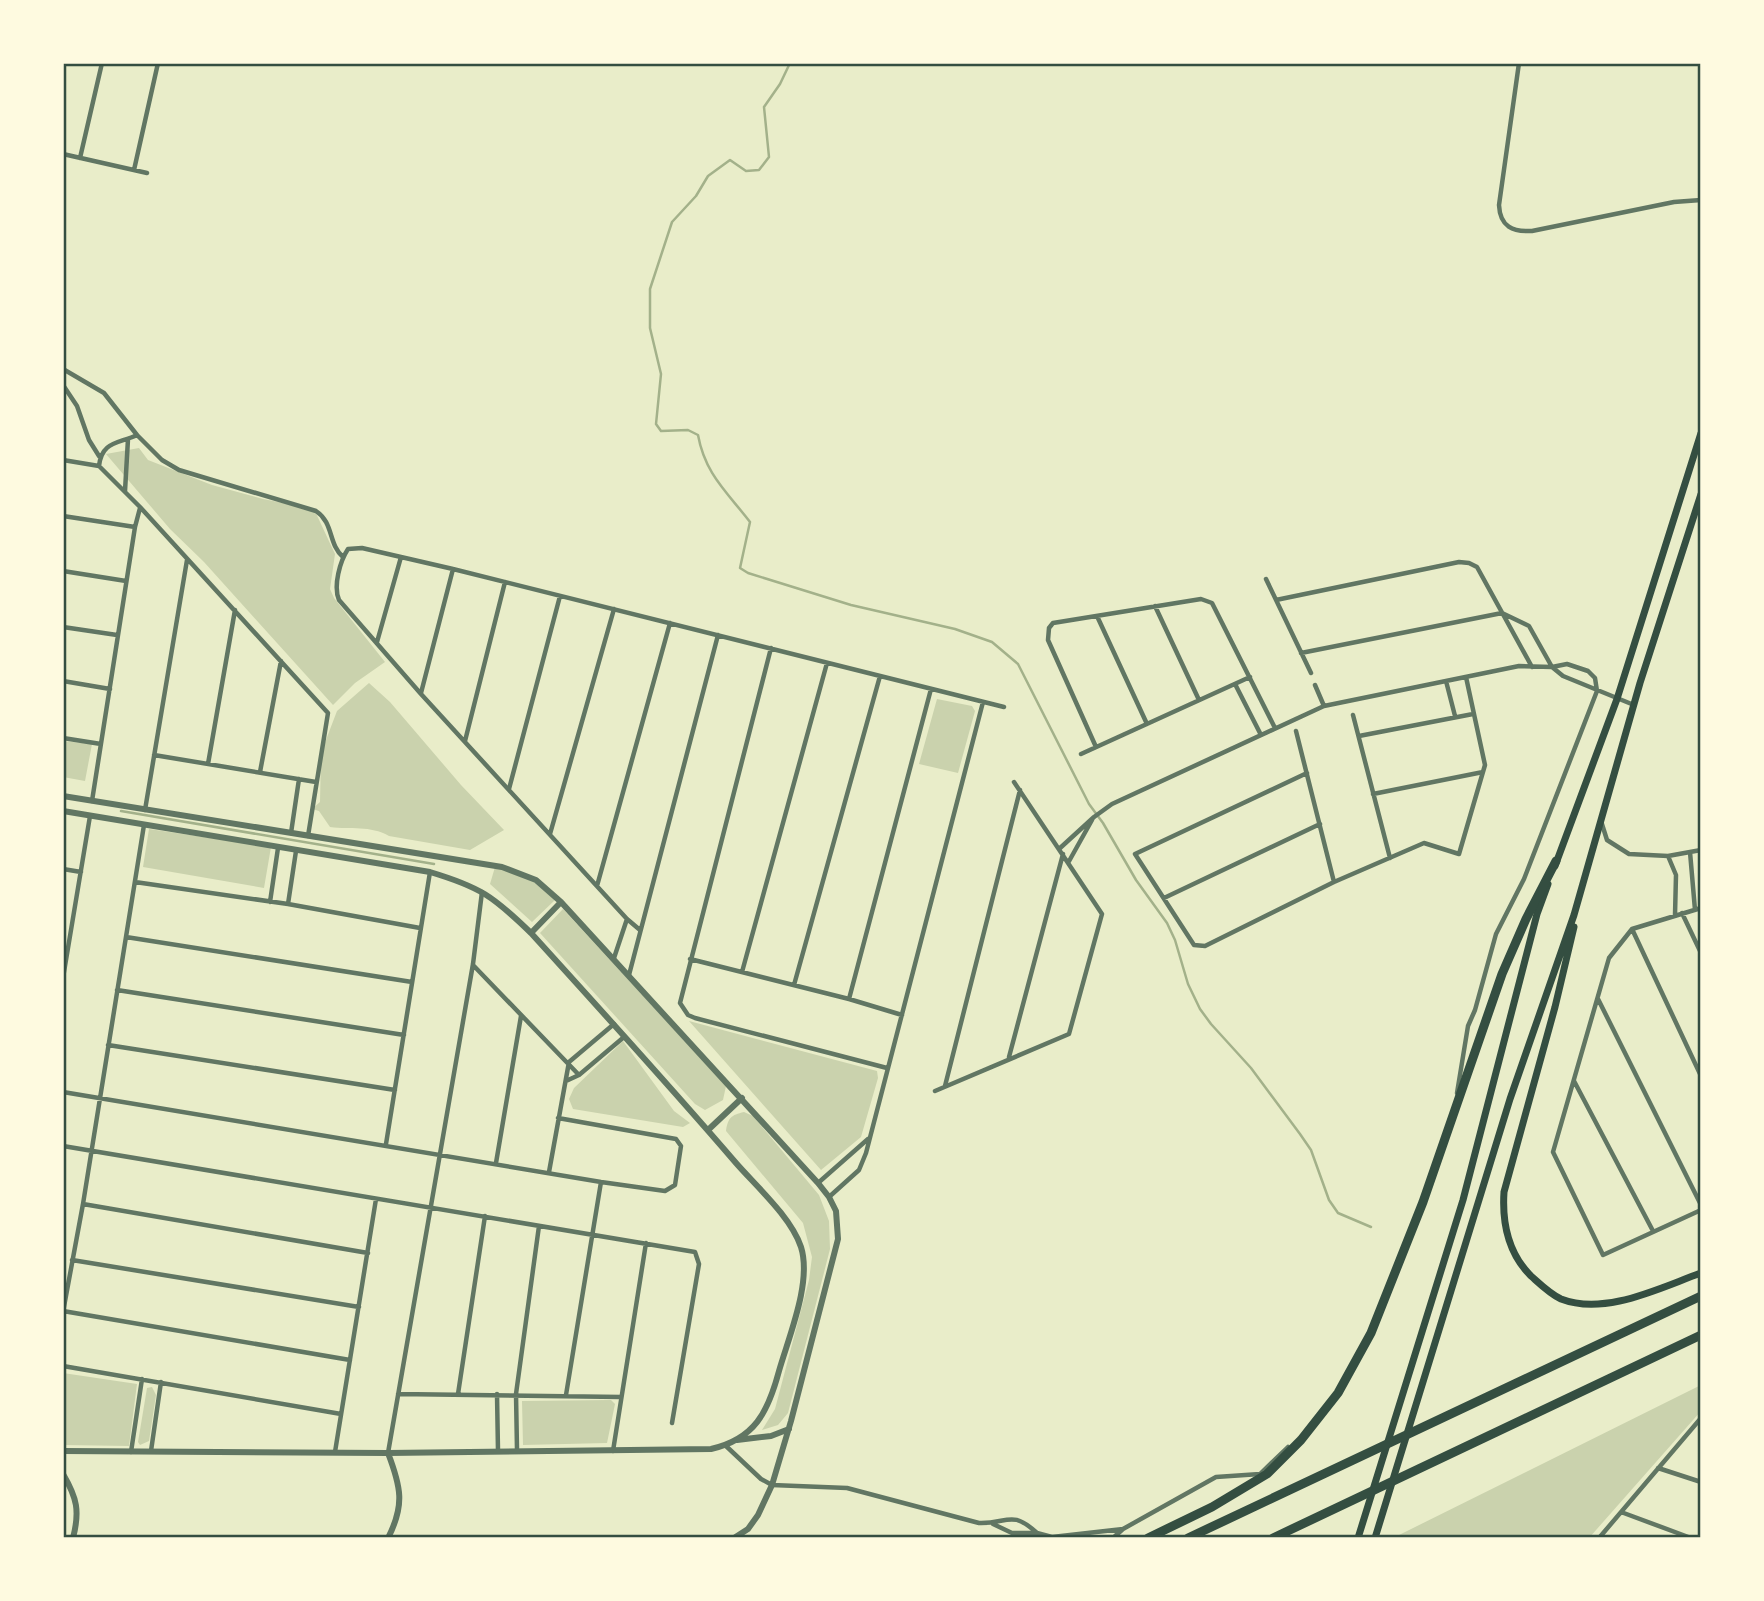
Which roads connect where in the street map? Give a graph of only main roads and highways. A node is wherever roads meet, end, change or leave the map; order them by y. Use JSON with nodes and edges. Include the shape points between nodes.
{"nodes":[{"id":1,"x":1701,"y":433,"type":"edge"},
{"id":2,"x":1701,"y":494,"type":"edge"},
{"id":3,"x":1556,"y":861,"type":"junction"},
{"id":4,"x":1581,"y":889,"type":"junction"},
{"id":5,"x":1701,"y":1273,"type":"edge"},
{"id":6,"x":1701,"y":1296,"type":"edge"},
{"id":7,"x":1701,"y":1335,"type":"edge"},
{"id":8,"x":1148,"y":1538,"type":"edge"},
{"id":9,"x":1188,"y":1538,"type":"edge"},
{"id":10,"x":1273,"y":1538,"type":"edge"},
{"id":11,"x":1358,"y":1538,"type":"edge"},
{"id":12,"x":1375,"y":1538,"type":"edge"}],
"edges":[{"from":1,"to":3,"type":"main road","via":[[1617,699]]},
{"from":2,"to":4,"type":"main road"},
{"from":3,"to":8,"type":"highway","via":[[1502,974],[1423,1202],[1371,1333],[1338,1393],[1267,1474]]},
{"from":3,"to":11,"type":"main road","via":[[1537,914],[1463,1200]]},
{"from":4,"to":5,"type":"main road","via":[[1555,1007],[1504,1192],[1506,1231],[1527,1271],[1559,1298],[1578,1303],[1606,1303]]},
{"from":4,"to":12,"type":"main road","via":[[1510,1099]]},
{"from":6,"to":9,"type":"highway"},
{"from":7,"to":10,"type":"highway"}]}
